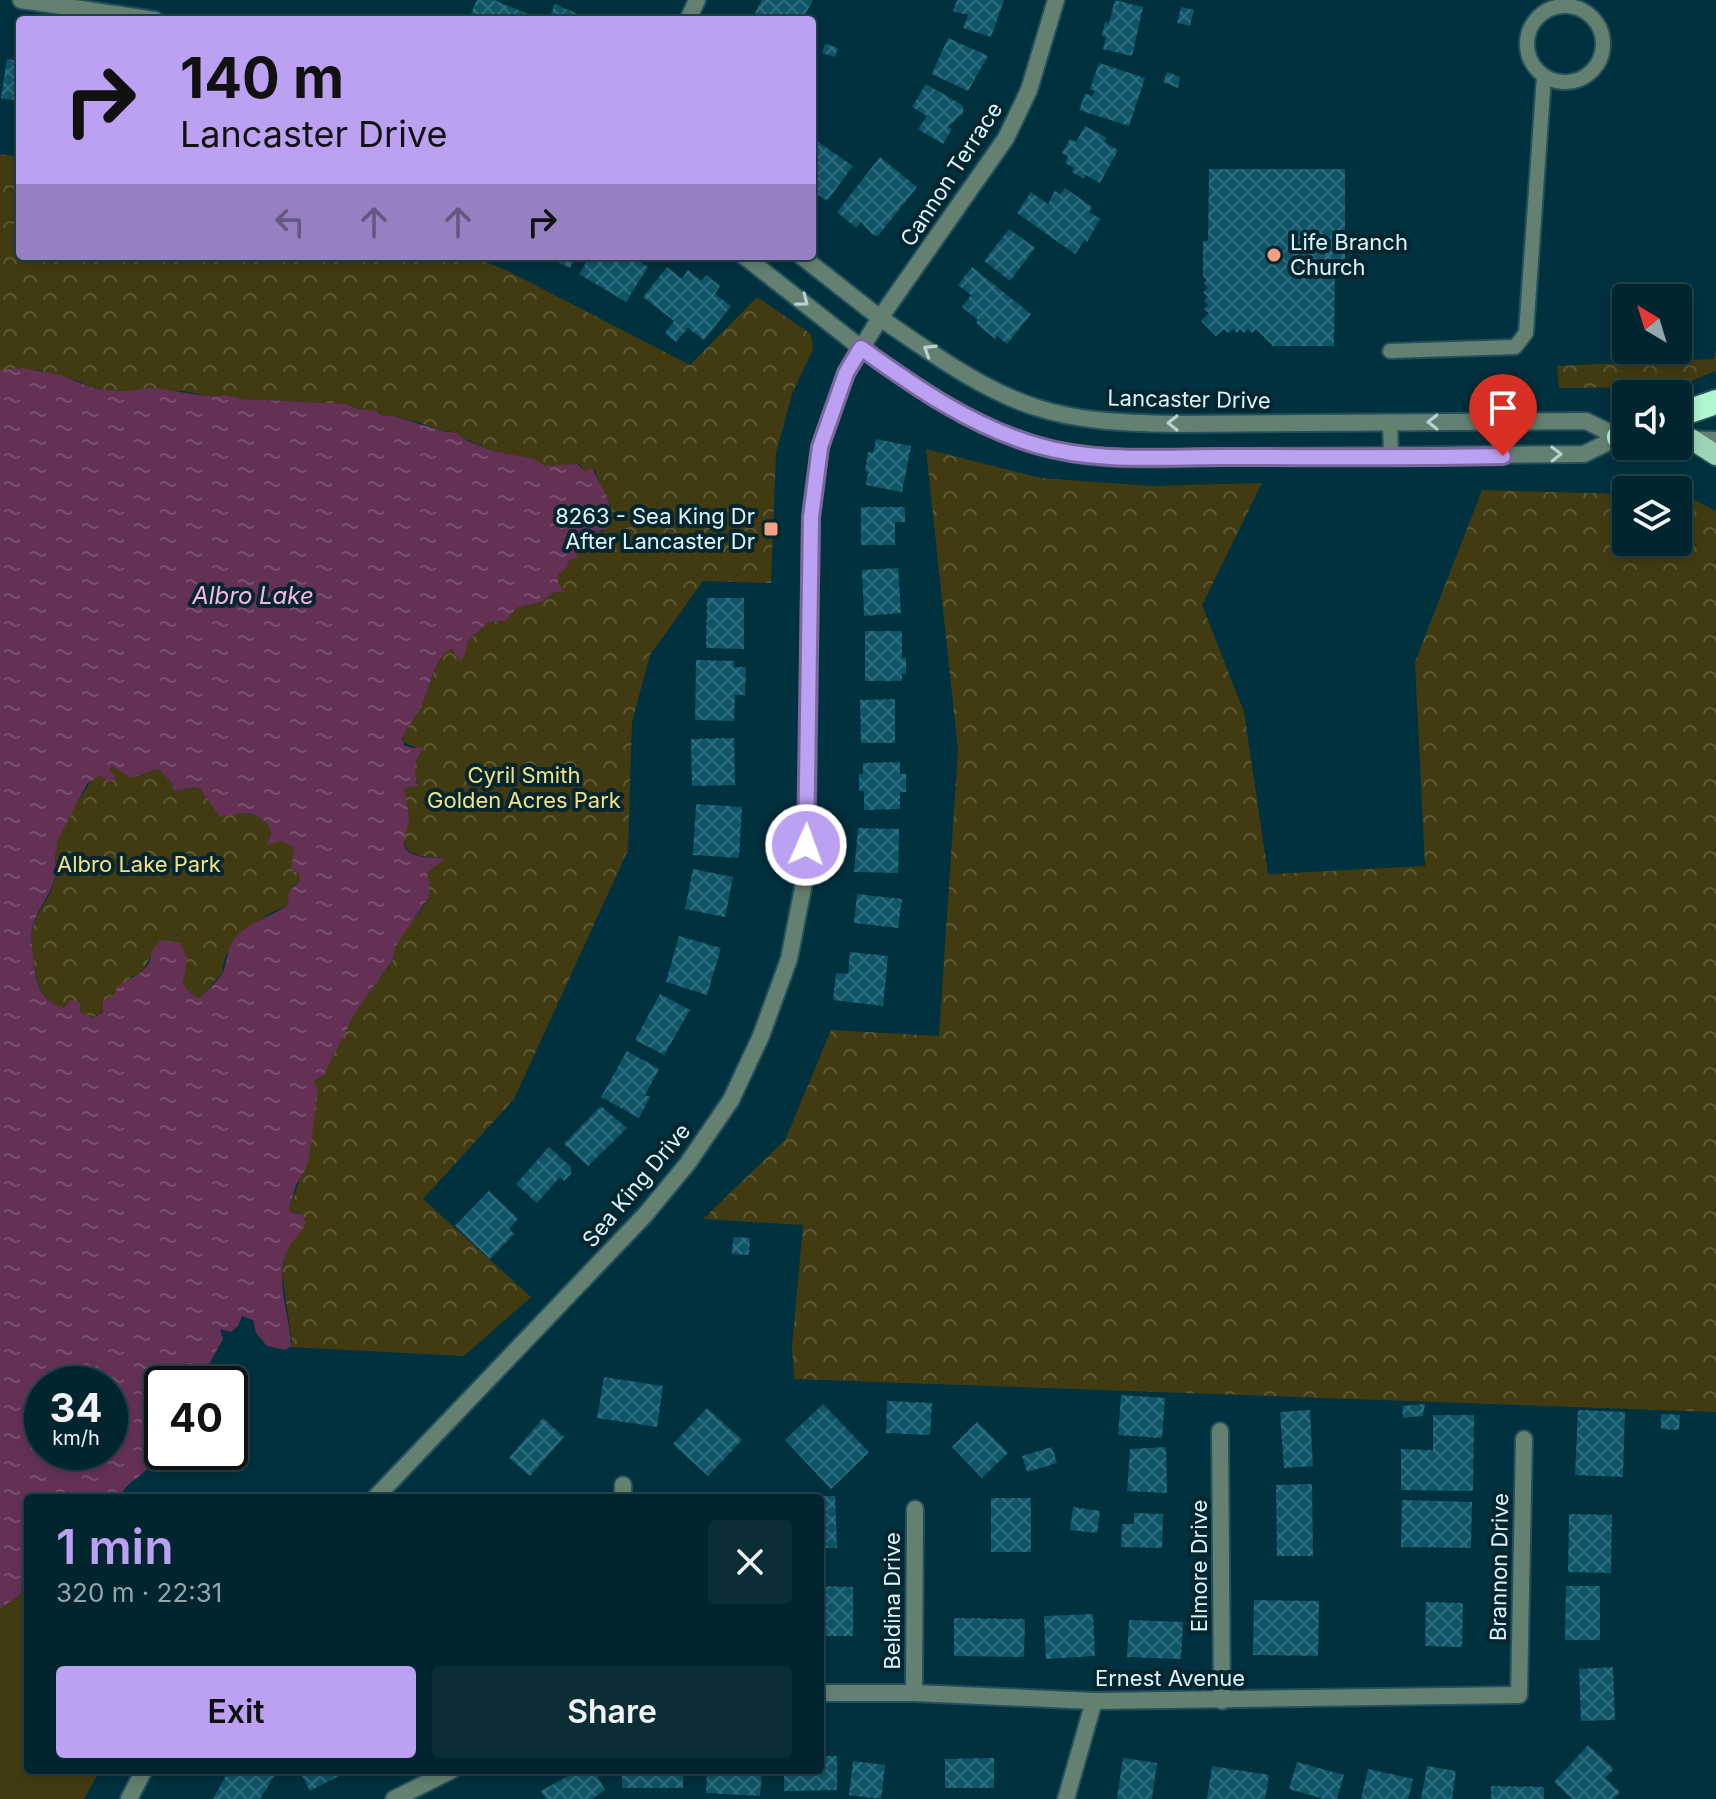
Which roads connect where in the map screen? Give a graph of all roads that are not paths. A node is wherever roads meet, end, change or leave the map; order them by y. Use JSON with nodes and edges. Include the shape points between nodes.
{"nodes":[{"id":1,"x":21,"y":0,"type":"edge"},
{"id":2,"x":1056,"y":0,"type":"edge"},
{"id":3,"x":1546,"y":5,"type":"edge"},
{"id":4,"x":128,"y":16,"type":"edge"},
{"id":5,"x":1544,"y":76,"type":"junction"},
{"id":6,"x":749,"y":260,"type":"edge"},
{"id":7,"x":806,"y":260,"type":"edge"},
{"id":8,"x":880,"y":318,"type":"junction"},
{"id":9,"x":861,"y":348,"type":"junction"},
{"id":10,"x":1390,"y":351,"type":"dead end"},
{"id":11,"x":1716,"y":402,"type":"edge"},
{"id":12,"x":1692,"y":410,"type":"edge"},
{"id":13,"x":1390,"y":422,"type":"junction"},
{"id":14,"x":1612,"y":431,"type":"edge"},
{"id":15,"x":1692,"y":439,"type":"edge"},
{"id":16,"x":1716,"y":440,"type":"edge"},
{"id":17,"x":1612,"y":441,"type":"edge"},
{"id":18,"x":1692,"y":443,"type":"edge"},
{"id":19,"x":1716,"y":455,"type":"edge"},
{"id":20,"x":1391,"y":457,"type":"junction"},
{"id":21,"x":1220,"y":1431,"type":"dead end"},
{"id":22,"x":1524,"y":1439,"type":"dead end"},
{"id":23,"x":379,"y":1494,"type":"edge"},
{"id":24,"x":915,"y":1509,"type":"dead end"},
{"id":25,"x":824,"y":1693,"type":"edge"},
{"id":26,"x":914,"y":1693,"type":"junction"},
{"id":27,"x":1519,"y":1695,"type":"joint"},
{"id":28,"x":1094,"y":1701,"type":"junction"},
{"id":29,"x":1222,"y":1701,"type":"junction"},
{"id":30,"x":142,"y":1774,"type":"edge"},
{"id":31,"x":444,"y":1774,"type":"edge"},
{"id":32,"x":129,"y":1799,"type":"edge"},
{"id":33,"x":394,"y":1799,"type":"edge"},
{"id":34,"x":1066,"y":1799,"type":"edge"}],
"edges":[{"from":1,"to":4,"type":"street"},
{"from":2,"to":8,"type":"street","name":"Cannon Terrace","via":[[1029,90],[1006,138]]},
{"from":3,"to":5,"type":"lane","via":[[1527,44],[1529,57]]},
{"from":3,"to":5,"type":"lane","via":[[1584,10],[1594,18],[1604,41],[1603,54],[1590,74],[1567,82]]},
{"from":5,"to":10,"type":"lane","via":[[1526,333],[1515,347]]},
{"from":6,"to":9,"type":"street","name":"Lancaster Drive","one_way":true},
{"from":7,"to":8,"type":"street","name":"Lancaster Drive"},
{"from":8,"to":9,"type":"street","name":"Sea King Drive"},
{"from":13,"to":8,"type":"street","name":"Lancaster Drive","one_way":true,"via":[[1175,424],[1079,418],[992,389]]},
{"from":9,"to":20,"type":"street","name":"Lancaster Drive","via":[[965,417],[1051,449],[1120,457]]},
{"from":9,"to":23,"type":"street","name":"Sea King Drive","via":[[846,373],[820,447],[811,517],[803,888],[789,959],[761,1036],[731,1100],[645,1215]]},
{"from":11,"to":12,"type":"highway"},
{"from":14,"to":13,"type":"street","name":"Lancaster Drive","one_way":true,"via":[[1586,421]]},
{"from":13,"to":20,"type":"lane"},
{"from":15,"to":16,"type":"street"},
{"from":20,"to":17,"type":"street","name":"Lancaster Drive","one_way":true,"via":[[1584,454]]},
{"from":18,"to":19,"type":"main road"},
{"from":21,"to":29,"type":"street","name":"Elmore Drive"},
{"from":22,"to":27,"type":"street","name":"Brannon Drive"},
{"from":24,"to":26,"type":"street","name":"Beldina Drive"},
{"from":25,"to":26,"type":"street","name":"Ernest Avenue"},
{"from":26,"to":28,"type":"street","name":"Ernest Avenue"},
{"from":27,"to":29,"type":"street","name":"Ernest Avenue"},
{"from":28,"to":29,"type":"street","name":"Ernest Avenue"},
{"from":28,"to":34,"type":"street"},
{"from":30,"to":32,"type":"street"},
{"from":31,"to":33,"type":"street"}]}
